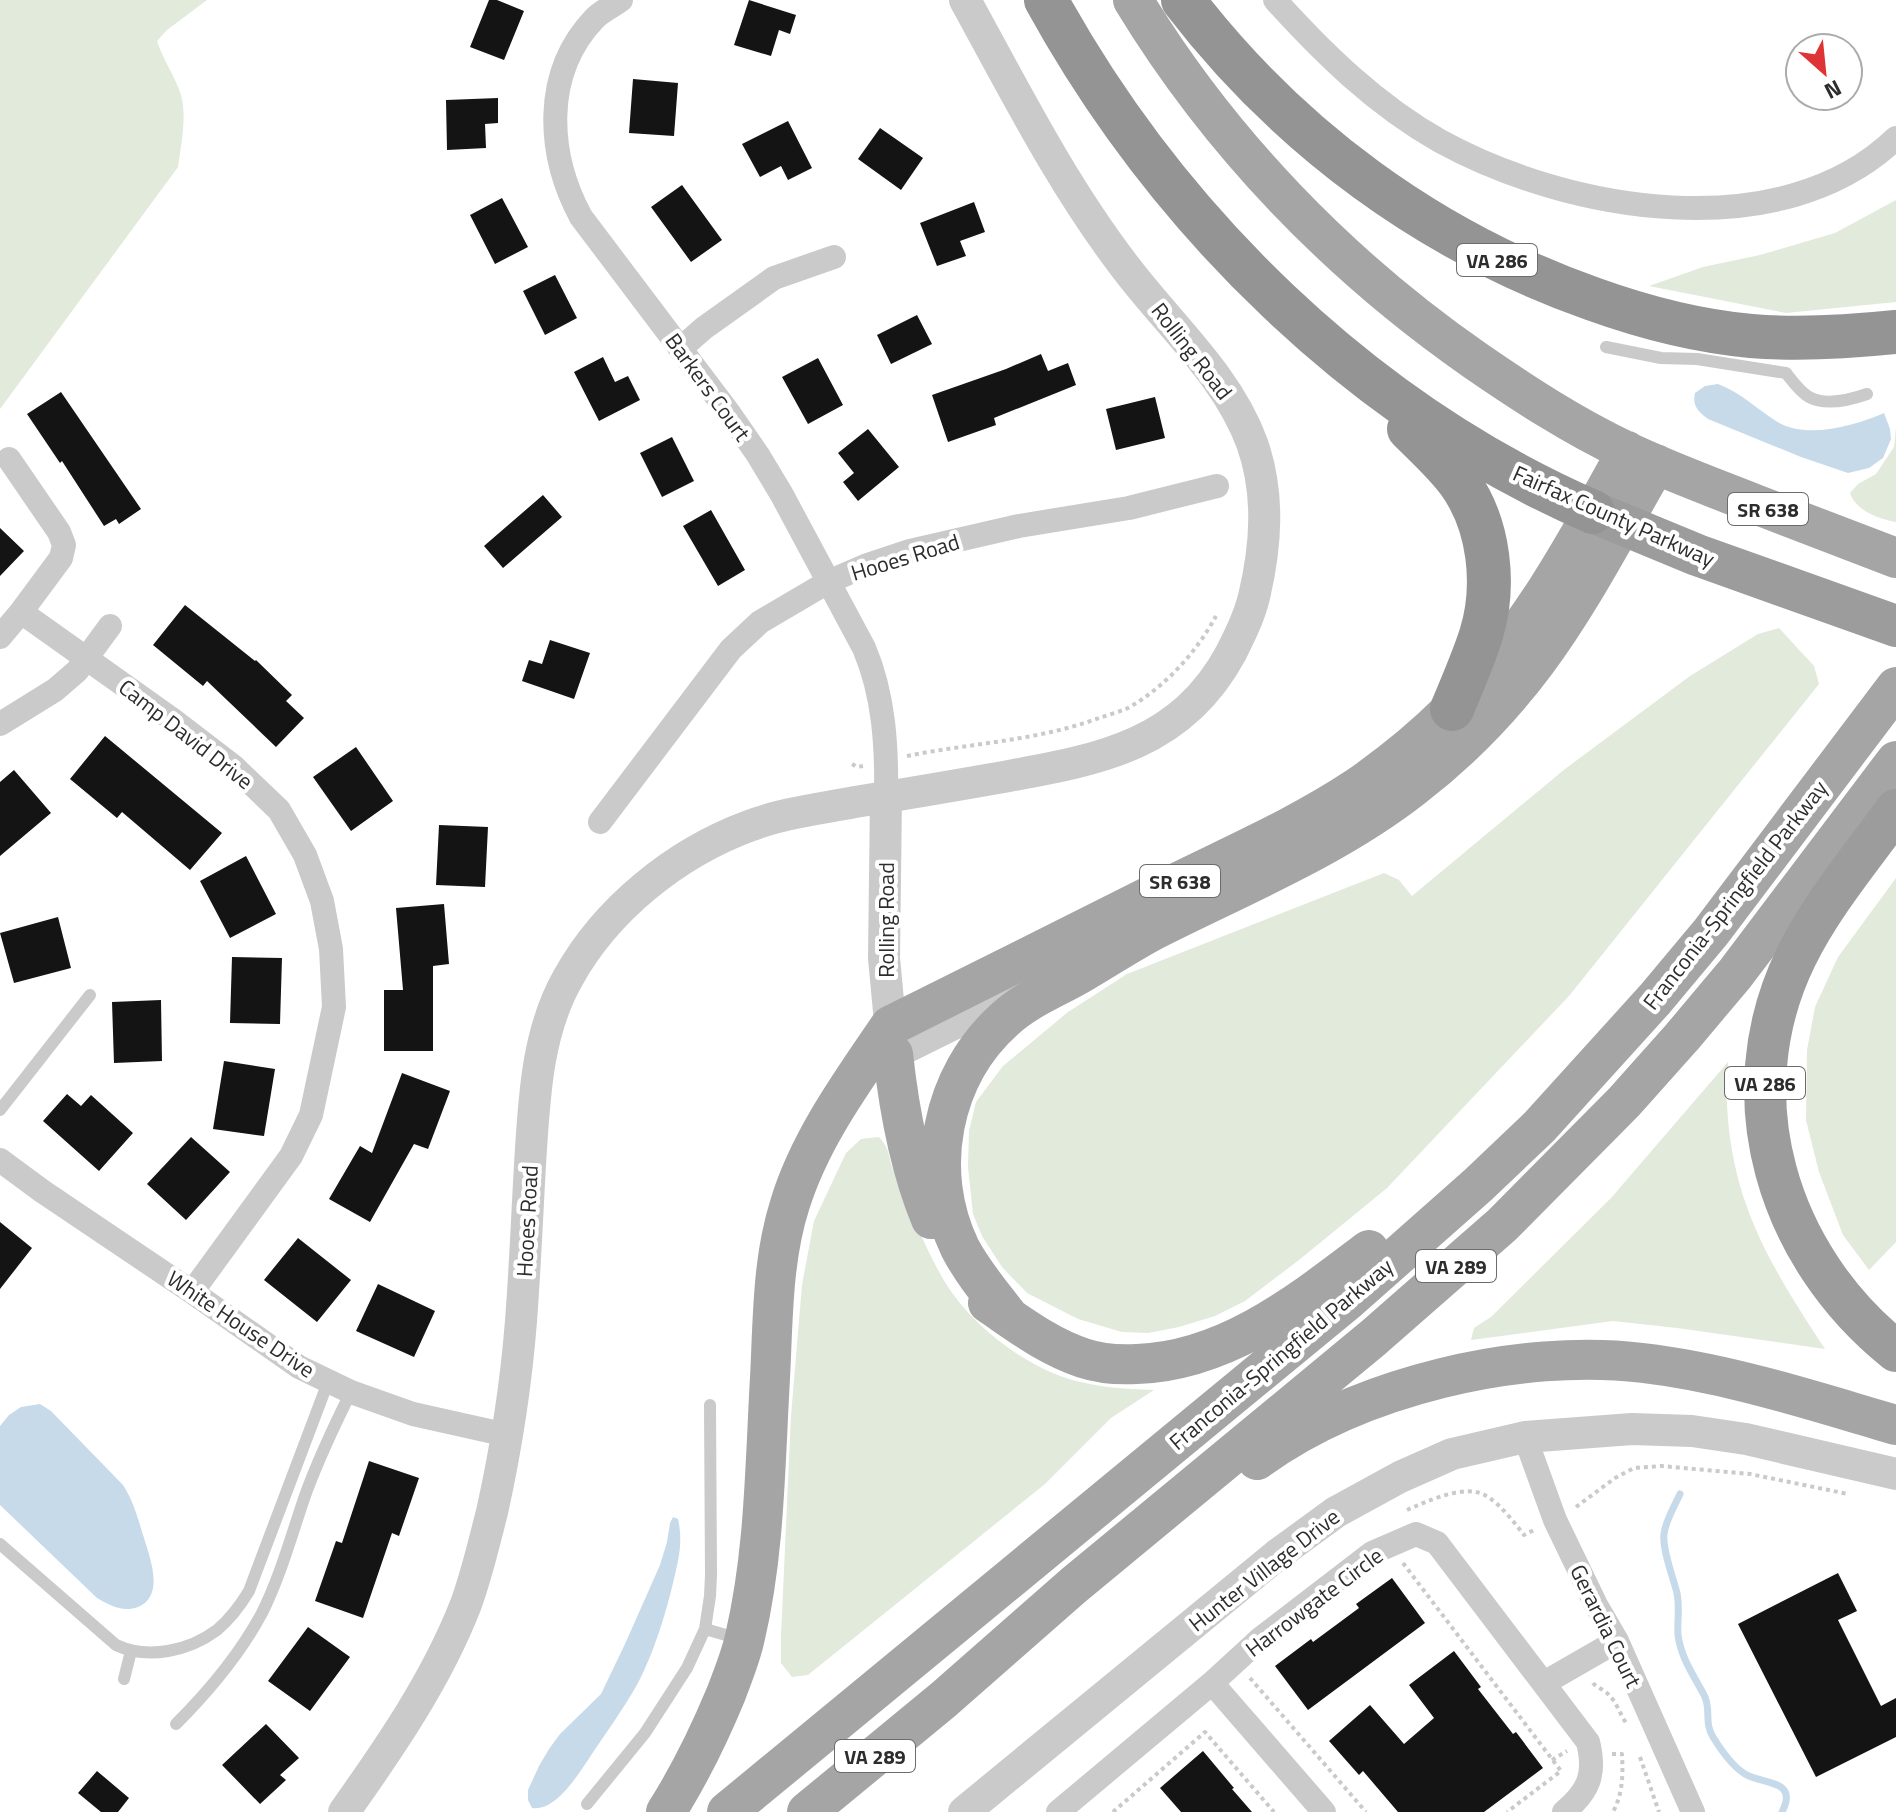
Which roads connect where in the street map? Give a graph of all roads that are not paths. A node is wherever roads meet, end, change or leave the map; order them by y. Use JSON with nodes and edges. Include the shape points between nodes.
{"nodes":[{"id":1,"x":621,"y":0,"type":"edge"},
{"id":2,"x":965,"y":0,"type":"edge"},
{"id":3,"x":1046,"y":0,"type":"edge"},
{"id":4,"x":1133,"y":0,"type":"edge"},
{"id":5,"x":1183,"y":0,"type":"edge"},
{"id":6,"x":1275,"y":0,"type":"edge"},
{"id":7,"x":1896,"y":138,"type":"edge"},
{"id":8,"x":834,"y":257,"type":"dead end"},
{"id":9,"x":1896,"y":332,"type":"edge"},
{"id":10,"x":1606,"y":347,"type":"dead end"},
{"id":11,"x":680,"y":349,"type":"junction"},
{"id":12,"x":1333,"y":349,"type":"junction"},
{"id":13,"x":1787,"y":356,"type":"junction"},
{"id":14,"x":1867,"y":394,"type":"dead end"},
{"id":15,"x":1641,"y":458,"type":"junction"},
{"id":16,"x":9,"y":459,"type":"dead end"},
{"id":17,"x":1217,"y":486,"type":"dead end"},
{"id":18,"x":1608,"y":517,"type":"junction"},
{"id":19,"x":1888,"y":555,"type":"edge"},
{"id":20,"x":828,"y":582,"type":"junction"},
{"id":21,"x":21,"y":612,"type":"junction"},
{"id":22,"x":110,"y":626,"type":"dead end"},
{"id":23,"x":1896,"y":626,"type":"edge"},
{"id":24,"x":0,"y":637,"type":"edge"},
{"id":25,"x":86,"y":658,"type":"junction"},
{"id":26,"x":1896,"y":687,"type":"edge"},
{"id":27,"x":1452,"y":709,"type":"junction"},
{"id":28,"x":0,"y":724,"type":"edge"},
{"id":29,"x":1896,"y":761,"type":"edge"},
{"id":30,"x":886,"y":797,"type":"junction"},
{"id":31,"x":1896,"y":810,"type":"edge"},
{"id":32,"x":600,"y":822,"type":"dead end"},
{"id":33,"x":1153,"y":931,"type":"junction"},
{"id":34,"x":1711,"y":932,"type":"junction"},
{"id":35,"x":90,"y":995,"type":"dead end"},
{"id":36,"x":892,"y":1040,"type":"junction"},
{"id":37,"x":0,"y":1110,"type":"edge"},
{"id":38,"x":0,"y":1160,"type":"edge"},
{"id":39,"x":192,"y":1292,"type":"junction"},
{"id":40,"x":1009,"y":1317,"type":"junction"},
{"id":41,"x":1896,"y":1351,"type":"edge"},
{"id":42,"x":328,"y":1382,"type":"junction"},
{"id":43,"x":351,"y":1392,"type":"junction"},
{"id":44,"x":710,"y":1405,"type":"dead end"},
{"id":45,"x":1896,"y":1425,"type":"edge"},
{"id":46,"x":507,"y":1435,"type":"junction"},
{"id":47,"x":1525,"y":1437,"type":"junction"},
{"id":48,"x":1896,"y":1474,"type":"edge"},
{"id":49,"x":0,"y":1544,"type":"edge"},
{"id":50,"x":705,"y":1629,"type":"junction"},
{"id":51,"x":745,"y":1640,"type":"junction"},
{"id":52,"x":1617,"y":1641,"type":"junction"},
{"id":53,"x":131,"y":1651,"type":"junction"},
{"id":54,"x":124,"y":1679,"type":"dead end"},
{"id":55,"x":1212,"y":1683,"type":"junction"},
{"id":56,"x":1548,"y":1689,"type":"junction"},
{"id":57,"x":943,"y":1700,"type":"junction"},
{"id":58,"x":176,"y":1724,"type":"dead end"},
{"id":59,"x":587,"y":1804,"type":"dead end"},
{"id":60,"x":344,"y":1812,"type":"edge"},
{"id":61,"x":666,"y":1812,"type":"edge"},
{"id":62,"x":727,"y":1812,"type":"edge"},
{"id":63,"x":807,"y":1812,"type":"edge"},
{"id":64,"x":964,"y":1812,"type":"edge"},
{"id":65,"x":1058,"y":1812,"type":"edge"},
{"id":66,"x":1324,"y":1812,"type":"edge"},
{"id":67,"x":1564,"y":1812,"type":"edge"},
{"id":68,"x":1693,"y":1812,"type":"edge"}],
"edges":[{"from":1,"to":11,"type":"street","name":"Barkers Court","via":[[597,16],[566,65],[555,112],[558,160],[581,217]]},
{"from":2,"to":30,"type":"street","name":"Rolling Road","via":[[1064,178],[1125,267],[1221,384],[1240,415],[1262,481],[1264,548],[1251,611],[1220,673],[1173,721],[1134,744],[1085,761]]},
{"from":3,"to":12,"type":"highway","name":"Fairfax County Parkway","via":[[1081,60],[1166,178],[1240,262]]},
{"from":4,"to":15,"type":"main road","via":[[1245,154],[1360,271],[1493,373],[1577,426]]},
{"from":5,"to":13,"type":"highway","number":"VA 286","via":[[1302,129],[1407,208],[1537,278],[1622,309],[1750,336]]},
{"from":6,"to":7,"type":"street","via":[[1347,74],[1439,140],[1501,170],[1595,198],[1703,208],[1777,199],[1849,174]]},
{"from":8,"to":11,"type":"street","via":[[774,278]]},
{"from":9,"to":13,"type":"highway","number":"VA 286","via":[[1815,339]]},
{"from":10,"to":13,"type":"lane","via":[[1661,358]]},
{"from":11,"to":20,"type":"street","name":"Barkers Court","via":[[758,455]]},
{"from":12,"to":18,"type":"highway","name":"Fairfax County Parkway","via":[[1468,446]]},
{"from":12,"to":27,"type":"highway","via":[[1459,481],[1475,509],[1489,600]]},
{"from":13,"to":14,"type":"lane","via":[[1800,389],[1813,399],[1838,401]]},
{"from":15,"to":18,"type":"main road","number":"SR 638"},
{"from":15,"to":19,"type":"main road","number":"SR 638"},
{"from":16,"to":21,"type":"street","via":[[64,545],[61,558]]},
{"from":17,"to":20,"type":"street","name":"Hooes Road","via":[[910,551]]},
{"from":18,"to":23,"type":"highway","name":"Fairfax County Parkway","via":[[1697,555]]},
{"from":18,"to":27,"type":"main road","number":"SR 638"},
{"from":18,"to":33,"type":"main road","number":"SR 638","via":[[1594,574],[1536,662],[1448,759],[1343,835]]},
{"from":20,"to":30,"type":"street","name":"Barkers Court","via":[[875,674],[886,749]]},
{"from":20,"to":32,"type":"street","name":"Hooes Road","via":[[760,622],[731,649]]},
{"from":21,"to":24,"type":"street"},
{"from":21,"to":25,"type":"street","name":"Camp David Drive"},
{"from":22,"to":25,"type":"street"},
{"from":25,"to":28,"type":"street","via":[[55,690]]},
{"from":25,"to":39,"type":"street","name":"Camp David Drive","via":[[233,766],[279,810],[305,855],[322,901],[331,949],[334,1007],[311,1115],[291,1156]]},
{"from":26,"to":34,"type":"main road","name":"Franconia-Springfield Parkway","number":"VA 289"},
{"from":27,"to":36,"type":"main road","number":"SR 638","via":[[1392,762],[1320,810]]},
{"from":29,"to":57,"type":"main road","name":"Franconia-Springfield Parkway","number":"VA 289","via":[[1735,974],[1563,1165],[1439,1281]]},
{"from":30,"to":36,"type":"street","name":"Rolling Road","via":[[883,930]]},
{"from":30,"to":46,"type":"street","name":"Hooes Road","via":[[774,818],[703,847],[624,906],[568,977],[551,1018],[538,1076],[521,1326]]},
{"from":31,"to":41,"type":"highway","number":"VA 286","via":[[1810,929],[1795,959],[1773,1023],[1765,1085],[1771,1152],[1788,1208],[1815,1261],[1853,1312]]},
{"from":33,"to":36,"type":"street","number":"SR 638"},
{"from":33,"to":40,"type":"main road","via":[[1005,1018],[978,1048],[954,1092],[942,1139],[945,1208],[971,1266]]},
{"from":34,"to":40,"type":"main road","via":[[1616,1016],[1453,1181],[1332,1278],[1241,1336],[1213,1350],[1169,1361],[1103,1363],[1046,1342]]},
{"from":34,"to":62,"type":"main road","name":"Franconia-Springfield Parkway","number":"VA 289","via":[[1539,1127],[1424,1235]]},
{"from":35,"to":37,"type":"lane"},
{"from":36,"to":40,"type":"main road","via":[[902,1124],[936,1233],[975,1294]]},
{"from":36,"to":51,"type":"main road","via":[[850,1085],[817,1139],[784,1227],[776,1271],[759,1559]]},
{"from":38,"to":39,"type":"street","name":"White House Drive"},
{"from":39,"to":42,"type":"street","name":"White House Drive"},
{"from":42,"to":43,"type":"street","name":"White House Drive"},
{"from":42,"to":53,"type":"lane","via":[[253,1582],[235,1613],[209,1635],[179,1648]]},
{"from":43,"to":46,"type":"street","name":"White House Drive","via":[[413,1414]]},
{"from":43,"to":58,"type":"lane","via":[[324,1447],[256,1624],[218,1679]]},
{"from":44,"to":50,"type":"lane","via":[[711,1575]]},
{"from":45,"to":57,"type":"main road","via":[[1714,1375],[1612,1360],[1516,1364],[1418,1385],[1336,1415],[1265,1454],[1086,1599]]},
{"from":46,"to":60,"type":"street","name":"Hooes Road","via":[[466,1605],[413,1709]]},
{"from":47,"to":48,"type":"street","name":"Hunter Village Drive","via":[[1632,1429],[1692,1431]]},
{"from":47,"to":52,"type":"street","name":"Gerardia Court","via":[[1555,1520]]},
{"from":47,"to":64,"type":"street","name":"Hunter Village Drive","via":[[1452,1454],[1336,1512]]},
{"from":49,"to":53,"type":"lane","via":[[109,1641]]},
{"from":50,"to":51,"type":"lane"},
{"from":50,"to":59,"type":"lane","via":[[645,1733]]},
{"from":51,"to":61,"type":"main road","via":[[701,1751]]},
{"from":52,"to":56,"type":"street"},
{"from":52,"to":68,"type":"street","name":"Gerardia Court"},
{"from":53,"to":54,"type":"lane"},
{"from":55,"to":56,"type":"street","name":"Harrowgate Circle","via":[[1372,1553],[1416,1534],[1437,1543]]},
{"from":55,"to":65,"type":"street","name":"Harrowgate Circle"},
{"from":55,"to":66,"type":"street"},
{"from":56,"to":67,"type":"street","name":"Harrowgate Circle","via":[[1588,1742],[1593,1760],[1579,1800]]},
{"from":57,"to":63,"type":"main road","name":"Franconia-Springfield Parkway","number":"VA 289"}]}
